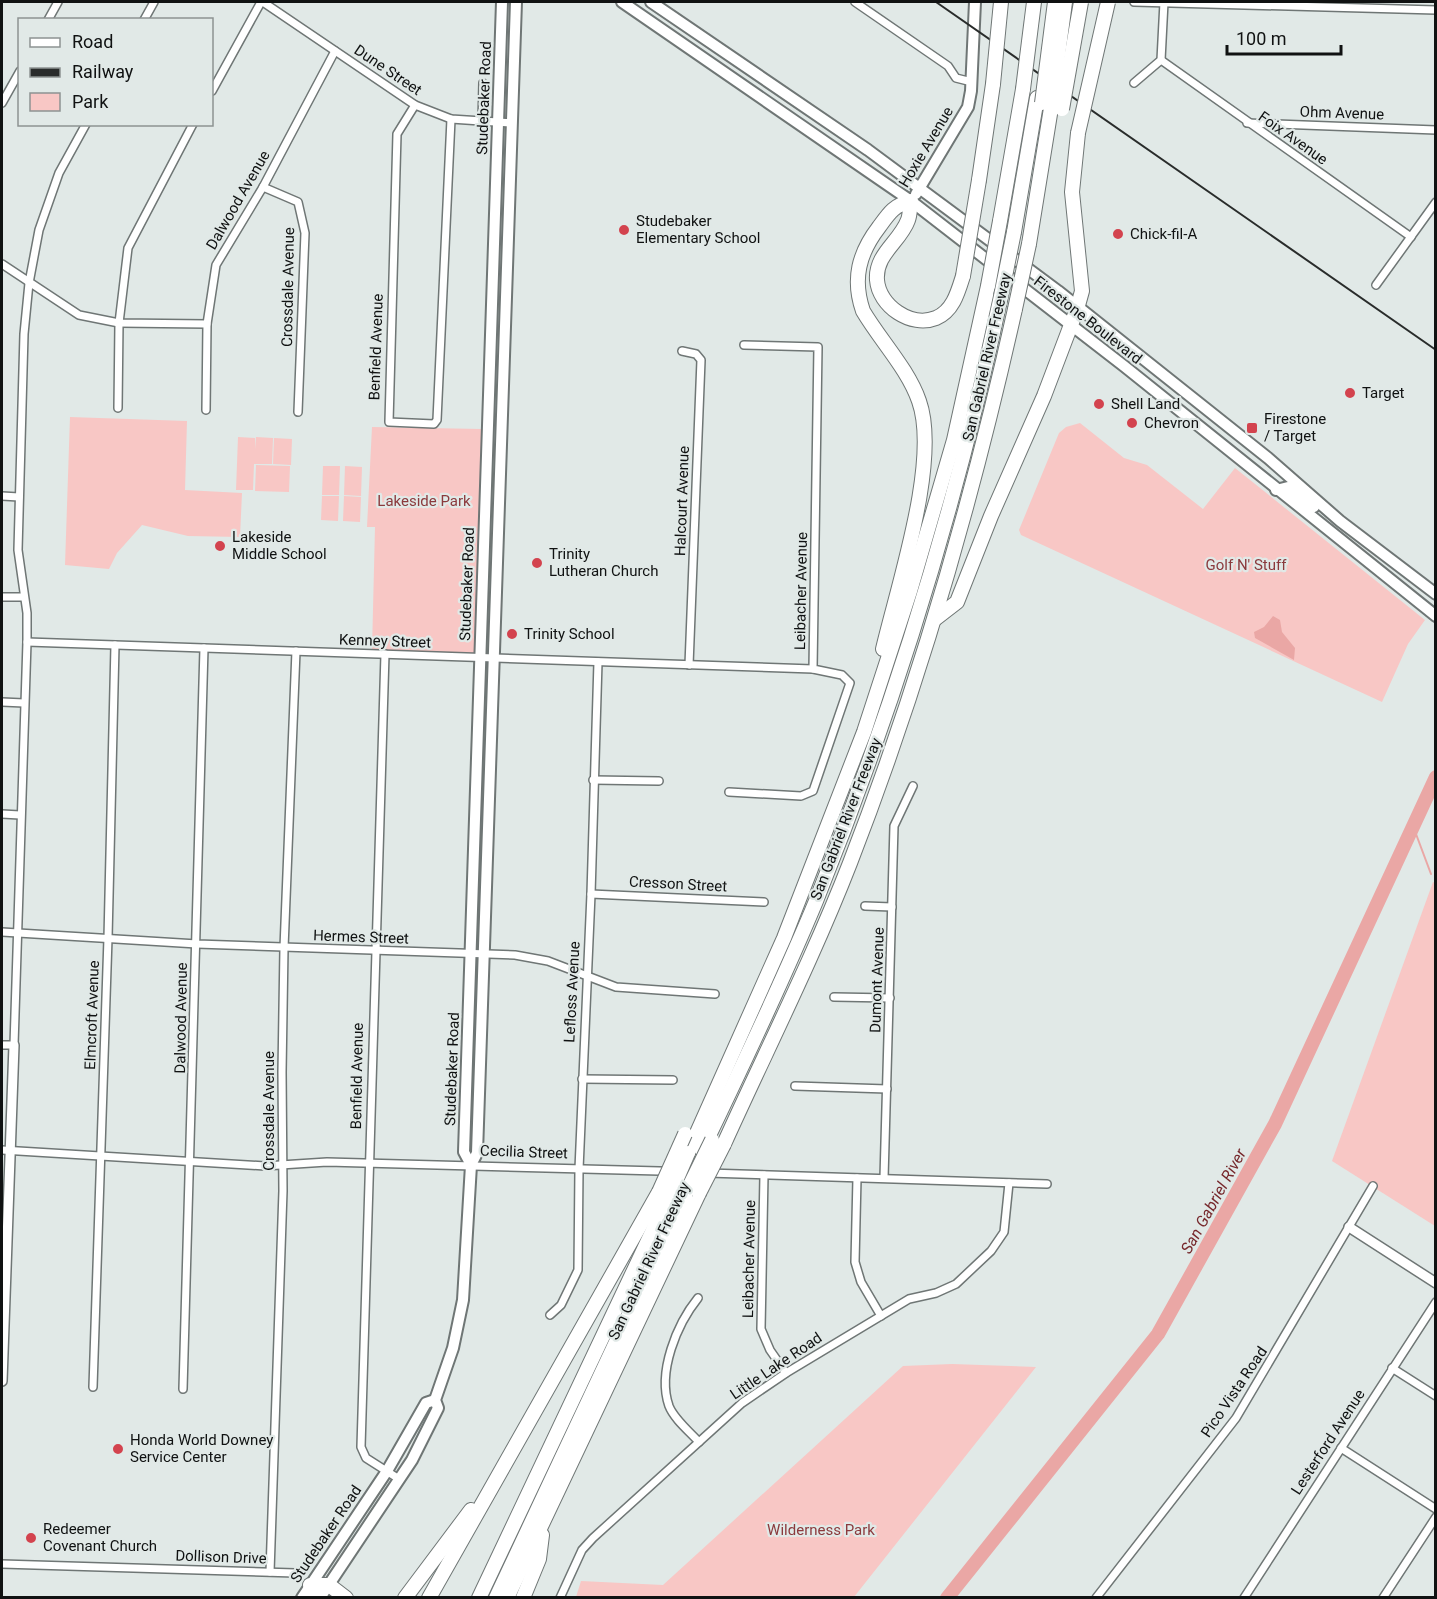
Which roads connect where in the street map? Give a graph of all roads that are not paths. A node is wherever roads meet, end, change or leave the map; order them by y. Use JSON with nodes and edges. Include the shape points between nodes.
{"nodes":[{"id":1,"x":58,"y":2,"type":"edge"},
{"id":2,"x":154,"y":2,"type":"edge"},
{"id":3,"x":262,"y":2,"type":"edge"},
{"id":4,"x":502,"y":2,"type":"edge"},
{"id":5,"x":516,"y":2,"type":"edge"},
{"id":6,"x":622,"y":2,"type":"edge"},
{"id":7,"x":651,"y":2,"type":"edge"},
{"id":8,"x":855,"y":2,"type":"edge"},
{"id":9,"x":975,"y":2,"type":"edge"},
{"id":10,"x":1001,"y":2,"type":"edge"},
{"id":11,"x":1034,"y":2,"type":"edge"},
{"id":12,"x":1049,"y":2,"type":"edge"},
{"id":13,"x":1055,"y":2,"type":"edge"},
{"id":14,"x":1065,"y":2,"type":"edge"},
{"id":15,"x":1081,"y":2,"type":"edge"},
{"id":16,"x":1108,"y":2,"type":"edge"},
{"id":17,"x":1134,"y":2,"type":"edge"},
{"id":18,"x":1164,"y":2,"type":"edge"},
{"id":19,"x":1426,"y":2,"type":"edge"},
{"id":20,"x":636,"y":5,"type":"edge"},
{"id":21,"x":1426,"y":10,"type":"junction"},
{"id":22,"x":1436,"y":10,"type":"edge"},
{"id":23,"x":672,"y":16,"type":"junction"},
{"id":24,"x":49,"y":18,"type":"edge"},
{"id":25,"x":145,"y":18,"type":"edge"},
{"id":26,"x":501,"y":23,"type":"junction"},
{"id":27,"x":662,"y":29,"type":"junction"},
{"id":28,"x":335,"y":51,"type":"junction"},
{"id":29,"x":500,"y":58,"type":"junction"},
{"id":30,"x":1161,"y":60,"type":"junction"},
{"id":31,"x":514,"y":64,"type":"junction"},
{"id":32,"x":740,"y":64,"type":"junction"},
{"id":33,"x":18,"y":75,"type":"edge"},
{"id":34,"x":730,"y":77,"type":"junction"},
{"id":35,"x":972,"y":82,"type":"junction"},
{"id":36,"x":483,"y":83,"type":"dead end"},
{"id":37,"x":1134,"y":83,"type":"dead end"},
{"id":38,"x":213,"y":90,"type":"edge"},
{"id":39,"x":513,"y":99,"type":"junction"},
{"id":40,"x":2,"y":104,"type":"edge"},
{"id":41,"x":1048,"y":104,"type":"junction"},
{"id":42,"x":415,"y":105,"type":"junction"},
{"id":43,"x":451,"y":119,"type":"junction"},
{"id":44,"x":482,"y":121,"type":"junction"},
{"id":45,"x":498,"y":122,"type":"junction"},
{"id":46,"x":512,"y":123,"type":"junction"},
{"id":47,"x":1247,"y":123,"type":"junction"},
{"id":48,"x":85,"y":126,"type":"edge"},
{"id":49,"x":192,"y":126,"type":"edge"},
{"id":50,"x":1436,"y":130,"type":"edge"},
{"id":51,"x":263,"y":187,"type":"junction"},
{"id":52,"x":920,"y":188,"type":"junction"},
{"id":53,"x":911,"y":201,"type":"junction"},
{"id":54,"x":1436,"y":202,"type":"edge"},
{"id":55,"x":1021,"y":237,"type":"junction"},
{"id":56,"x":1411,"y":237,"type":"junction"},
{"id":57,"x":2,"y":264,"type":"edge"},
{"id":58,"x":29,"y":283,"type":"junction"},
{"id":59,"x":1376,"y":285,"type":"dead end"},
{"id":60,"x":1008,"y":302,"type":"junction"},
{"id":61,"x":1077,"y":309,"type":"junction"},
{"id":62,"x":119,"y":323,"type":"junction"},
{"id":63,"x":207,"y":324,"type":"junction"},
{"id":64,"x":1072,"y":326,"type":"junction"},
{"id":65,"x":744,"y":345,"type":"dead end"},
{"id":66,"x":682,"y":351,"type":"dead end"},
{"id":67,"x":118,"y":408,"type":"dead end"},
{"id":68,"x":206,"y":410,"type":"dead end"},
{"id":69,"x":298,"y":411,"type":"dead end"},
{"id":70,"x":1276,"y":490,"type":"junction"},
{"id":71,"x":2,"y":496,"type":"edge"},
{"id":72,"x":19,"y":496,"type":"junction"},
{"id":73,"x":1340,"y":521,"type":"junction"},
{"id":74,"x":1436,"y":594,"type":"edge"},
{"id":75,"x":2,"y":597,"type":"edge"},
{"id":76,"x":23,"y":597,"type":"junction"},
{"id":77,"x":1436,"y":616,"type":"edge"},
{"id":78,"x":935,"y":619,"type":"junction"},
{"id":79,"x":27,"y":642,"type":"junction"},
{"id":80,"x":115,"y":645,"type":"junction"},
{"id":81,"x":204,"y":648,"type":"junction"},
{"id":82,"x":296,"y":651,"type":"junction"},
{"id":83,"x":385,"y":654,"type":"junction"},
{"id":84,"x":480,"y":658,"type":"junction"},
{"id":85,"x":493,"y":658,"type":"junction"},
{"id":86,"x":598,"y":662,"type":"junction"},
{"id":87,"x":689,"y":665,"type":"junction"},
{"id":88,"x":813,"y":669,"type":"junction"},
{"id":89,"x":2,"y":702,"type":"edge"},
{"id":90,"x":24,"y":703,"type":"junction"},
{"id":91,"x":864,"y":732,"type":"junction"},
{"id":92,"x":593,"y":780,"type":"junction"},
{"id":93,"x":659,"y":781,"type":"dead end"},
{"id":94,"x":913,"y":786,"type":"dead end"},
{"id":95,"x":729,"y":792,"type":"dead end"},
{"id":96,"x":2,"y":814,"type":"edge"},
{"id":97,"x":20,"y":814,"type":"junction"},
{"id":98,"x":591,"y":894,"type":"junction"},
{"id":99,"x":764,"y":902,"type":"dead end"},
{"id":100,"x":865,"y":906,"type":"dead end"},
{"id":101,"x":892,"y":907,"type":"junction"},
{"id":102,"x":2,"y":932,"type":"edge"},
{"id":103,"x":19,"y":933,"type":"junction"},
{"id":104,"x":108,"y":938,"type":"junction"},
{"id":105,"x":196,"y":944,"type":"junction"},
{"id":106,"x":285,"y":948,"type":"junction"},
{"id":107,"x":374,"y":950,"type":"junction"},
{"id":108,"x":470,"y":954,"type":"junction"},
{"id":109,"x":483,"y":954,"type":"junction"},
{"id":110,"x":586,"y":975,"type":"junction"},
{"id":111,"x":715,"y":994,"type":"dead end"},
{"id":112,"x":834,"y":997,"type":"dead end"},
{"id":113,"x":890,"y":998,"type":"junction"},
{"id":114,"x":740,"y":1035,"type":"junction"},
{"id":115,"x":2,"y":1044,"type":"edge"},
{"id":116,"x":14,"y":1045,"type":"junction"},
{"id":117,"x":582,"y":1079,"type":"junction"},
{"id":118,"x":673,"y":1080,"type":"dead end"},
{"id":119,"x":795,"y":1086,"type":"dead end"},
{"id":120,"x":886,"y":1089,"type":"junction"},
{"id":121,"x":718,"y":1142,"type":"junction"},
{"id":122,"x":5,"y":1150,"type":"edge"},
{"id":123,"x":694,"y":1153,"type":"junction"},
{"id":124,"x":101,"y":1156,"type":"junction"},
{"id":125,"x":191,"y":1163,"type":"junction"},
{"id":126,"x":369,"y":1163,"type":"junction"},
{"id":127,"x":282,"y":1165,"type":"junction"},
{"id":128,"x":471,"y":1165,"type":"junction"},
{"id":129,"x":579,"y":1169,"type":"junction"},
{"id":130,"x":764,"y":1175,"type":"junction"},
{"id":131,"x":857,"y":1178,"type":"junction"},
{"id":132,"x":884,"y":1178,"type":"junction"},
{"id":133,"x":1009,"y":1183,"type":"junction"},
{"id":134,"x":1047,"y":1184,"type":"dead end"},
{"id":135,"x":1373,"y":1186,"type":"dead end"},
{"id":136,"x":680,"y":1193,"type":"junction"},
{"id":137,"x":1349,"y":1227,"type":"junction"},
{"id":138,"x":4,"y":1240,"type":"edge"},
{"id":139,"x":1436,"y":1283,"type":"edge"},
{"id":140,"x":698,"y":1298,"type":"dead end"},
{"id":141,"x":1436,"y":1302,"type":"edge"},
{"id":142,"x":550,"y":1315,"type":"dead end"},
{"id":143,"x":881,"y":1316,"type":"junction"},
{"id":144,"x":2,"y":1327,"type":"edge"},
{"id":145,"x":1392,"y":1368,"type":"junction"},
{"id":146,"x":786,"y":1373,"type":"junction"},
{"id":147,"x":2,"y":1381,"type":"edge"},
{"id":148,"x":93,"y":1387,"type":"dead end"},
{"id":149,"x":183,"y":1389,"type":"dead end"},
{"id":150,"x":1436,"y":1396,"type":"edge"},
{"id":151,"x":435,"y":1400,"type":"junction"},
{"id":152,"x":699,"y":1442,"type":"junction"},
{"id":153,"x":1341,"y":1448,"type":"junction"},
{"id":154,"x":510,"y":1457,"type":"junction"},
{"id":155,"x":387,"y":1471,"type":"junction"},
{"id":156,"x":399,"y":1479,"type":"junction"},
{"id":157,"x":1436,"y":1509,"type":"edge"},
{"id":158,"x":1436,"y":1517,"type":"edge"},
{"id":159,"x":544,"y":1521,"type":"junction"},
{"id":160,"x":2,"y":1564,"type":"edge"},
{"id":161,"x":270,"y":1572,"type":"junction"},
{"id":162,"x":296,"y":1573,"type":"dead end"},
{"id":163,"x":328,"y":1585,"type":"junction"},
{"id":164,"x":315,"y":1593,"type":"edge"},
{"id":165,"x":302,"y":1598,"type":"edge"},
{"id":166,"x":346,"y":1598,"type":"edge"},
{"id":167,"x":405,"y":1598,"type":"edge"},
{"id":168,"x":429,"y":1598,"type":"edge"},
{"id":169,"x":479,"y":1598,"type":"edge"},
{"id":170,"x":496,"y":1598,"type":"edge"},
{"id":171,"x":507,"y":1598,"type":"edge"},
{"id":172,"x":523,"y":1598,"type":"edge"},
{"id":173,"x":560,"y":1598,"type":"edge"},
{"id":174,"x":1096,"y":1598,"type":"edge"},
{"id":175,"x":1244,"y":1598,"type":"edge"},
{"id":176,"x":1383,"y":1598,"type":"edge"}],
"edges":[{"from":1,"to":24,"type":"street"},
{"from":2,"to":25,"type":"street"},
{"from":3,"to":28,"type":"street","name":"Dune Street"},
{"from":3,"to":38,"type":"street"},
{"from":4,"to":26,"type":"main road","name":"Studebaker Road"},
{"from":5,"to":31,"type":"main road","name":"Studebaker Road"},
{"from":6,"to":20,"type":"main road","name":"Firestone Boulevard"},
{"from":7,"to":23,"type":"main road","name":"Firestone Boulevard"},
{"from":8,"to":35,"type":"street","via":[[948,66],[956,78]]},
{"from":9,"to":35,"type":"main road","name":"Hoxie Avenue"},
{"from":10,"to":53,"type":"highway","bridge":true,"via":[[993,84],[963,276],[952,304],[936,318],[915,319],[894,311],[877,282],[880,261],[909,219]]},
{"from":11,"to":91,"type":"highway","name":"San Gabriel River Freeway","bridge":true,"via":[[1000,221],[954,440]]},
{"from":12,"to":41,"type":"highway"},
{"from":13,"to":41,"type":"highway","bridge":true},
{"from":14,"to":41,"type":"highway","bridge":true},
{"from":15,"to":41,"type":"highway","bridge":true},
{"from":16,"to":61,"type":"highway","bridge":true,"via":[[1078,133],[1072,192],[1082,291]]},
{"from":17,"to":18,"type":"street"},
{"from":18,"to":21,"type":"street"},
{"from":18,"to":30,"type":"street"},
{"from":19,"to":21,"type":"street"},
{"from":20,"to":27,"type":"main road","name":"Firestone Boulevard"},
{"from":21,"to":22,"type":"street"},
{"from":23,"to":27,"type":"main road"},
{"from":23,"to":32,"type":"main road","name":"Firestone Boulevard"},
{"from":26,"to":29,"type":"main road","name":"Studebaker Road"},
{"from":26,"to":31,"type":"main road","via":[[508,29],[507,54]]},
{"from":27,"to":34,"type":"main road","name":"Firestone Boulevard"},
{"from":28,"to":42,"type":"street","name":"Dune Street"},
{"from":28,"to":51,"type":"street","name":"Dalwood Avenue"},
{"from":29,"to":39,"type":"main road","via":[[505,68],[504,93]]},
{"from":29,"to":45,"type":"main road","name":"Studebaker Road"},
{"from":30,"to":37,"type":"street"},
{"from":30,"to":47,"type":"street","name":"Foix Avenue"},
{"from":31,"to":39,"type":"main road","name":"Studebaker Road"},
{"from":32,"to":34,"type":"main road"},
{"from":32,"to":52,"type":"main road","name":"Firestone Boulevard"},
{"from":33,"to":40,"type":"street"},
{"from":34,"to":53,"type":"main road","name":"Firestone Boulevard"},
{"from":35,"to":52,"type":"main road","name":"Hoxie Avenue","via":[[968,107]]},
{"from":36,"to":44,"type":"street","name":"Studebaker Road"},
{"from":39,"to":46,"type":"main road","name":"Studebaker Road"},
{"from":41,"to":55,"type":"highway"},
{"from":41,"to":55,"type":"highway","name":"San Gabriel River Freeway","via":[[1046,137]]},
{"from":42,"to":43,"type":"street","name":"Dune Street"},
{"from":42,"to":43,"type":"street","name":"Benfield Avenue","via":[[397,134],[389,422],[434,424],[437,420]]},
{"from":43,"to":44,"type":"street","name":"Dune Street"},
{"from":44,"to":45,"type":"street","name":"Dune Street"},
{"from":45,"to":46,"type":"street","name":"Dune Street"},
{"from":45,"to":84,"type":"main road","name":"Studebaker Road"},
{"from":46,"to":85,"type":"main road","name":"Studebaker Road"},
{"from":47,"to":50,"type":"street","name":"Ohm Avenue"},
{"from":47,"to":56,"type":"street","name":"Foix Avenue"},
{"from":48,"to":58,"type":"street","via":[[59,173],[39,230]]},
{"from":49,"to":62,"type":"street","via":[[128,248]]},
{"from":51,"to":63,"type":"street","name":"Dalwood Avenue","via":[[216,265]]},
{"from":51,"to":69,"type":"street","name":"Crossdale Avenue","via":[[298,202],[305,232]]},
{"from":52,"to":53,"type":"main road","name":"Hoxie Avenue"},
{"from":52,"to":61,"type":"main road","name":"Firestone Boulevard"},
{"from":53,"to":64,"type":"main road","name":"Firestone Boulevard"},
{"from":53,"to":91,"type":"highway","via":[[895,205],[870,238],[860,259],[857,279],[863,311],[918,398],[927,438],[911,534]]},
{"from":54,"to":56,"type":"street"},
{"from":55,"to":60,"type":"highway","name":"San Gabriel River Freeway","bridge":true},
{"from":55,"to":60,"type":"highway","bridge":true},
{"from":56,"to":59,"type":"street"},
{"from":57,"to":58,"type":"street"},
{"from":58,"to":62,"type":"street","via":[[79,315]]},
{"from":58,"to":72,"type":"street"},
{"from":60,"to":78,"type":"highway","name":"San Gabriel River Freeway","via":[[983,452]]},
{"from":60,"to":121,"type":"highway","via":[[952,521],[888,724],[813,921]]},
{"from":60,"to":123,"type":"highway","via":[[890,700],[815,903]]},
{"from":61,"to":64,"type":"highway"},
{"from":61,"to":73,"type":"main road","name":"Firestone Boulevard","via":[[1268,458]]},
{"from":62,"to":63,"type":"street"},
{"from":62,"to":67,"type":"street"},
{"from":63,"to":68,"type":"street","name":"Dalwood Avenue"},
{"from":64,"to":70,"type":"main road","name":"Firestone Boulevard"},
{"from":64,"to":78,"type":"highway","via":[[957,602]]},
{"from":65,"to":88,"type":"street","name":"Leibacher Avenue","via":[[818,347]]},
{"from":66,"to":87,"type":"street","name":"Halcourt Avenue","via":[[700,357],[701,375]]},
{"from":70,"to":73,"type":"main road","via":[[1288,487],[1326,517]]},
{"from":70,"to":77,"type":"main road","name":"Firestone Boulevard"},
{"from":71,"to":72,"type":"street"},
{"from":72,"to":76,"type":"street","via":[[18,550]]},
{"from":73,"to":74,"type":"main road","name":"Firestone Boulevard"},
{"from":75,"to":76,"type":"street"},
{"from":76,"to":79,"type":"street"},
{"from":78,"to":121,"type":"highway","name":"San Gabriel River Freeway","via":[[849,865]]},
{"from":79,"to":80,"type":"street","name":"Kenney Street"},
{"from":79,"to":90,"type":"street"},
{"from":80,"to":81,"type":"street","name":"Kenney Street"},
{"from":80,"to":104,"type":"street","name":"Elmcroft Avenue"},
{"from":81,"to":82,"type":"street","name":"Kenney Street"},
{"from":81,"to":105,"type":"street","name":"Dalwood Avenue"},
{"from":82,"to":83,"type":"street","name":"Kenney Street"},
{"from":82,"to":106,"type":"street","name":"Crossdale Avenue"},
{"from":83,"to":84,"type":"street","name":"Kenney Street"},
{"from":83,"to":107,"type":"street","name":"Benfield Avenue"},
{"from":84,"to":85,"type":"street","name":"Kenney Street"},
{"from":84,"to":108,"type":"main road","name":"Studebaker Road"},
{"from":85,"to":86,"type":"street","name":"Kenney Street"},
{"from":85,"to":109,"type":"main road","name":"Studebaker Road"},
{"from":86,"to":87,"type":"street","name":"Kenney Street"},
{"from":86,"to":92,"type":"street","name":"Lefloss Avenue"},
{"from":87,"to":88,"type":"street","name":"Kenney Street"},
{"from":88,"to":95,"type":"street","name":"Leibacher Avenue","via":[[842,675],[850,683],[813,791],[801,796]]},
{"from":89,"to":90,"type":"street"},
{"from":90,"to":97,"type":"street"},
{"from":91,"to":114,"type":"highway","name":"San Gabriel River Freeway","via":[[784,938]]},
{"from":92,"to":93,"type":"street"},
{"from":92,"to":98,"type":"street","name":"Lefloss Avenue"},
{"from":94,"to":101,"type":"street","name":"Dumont Avenue","via":[[894,826]]},
{"from":96,"to":97,"type":"street"},
{"from":97,"to":103,"type":"street"},
{"from":98,"to":99,"type":"street","name":"Cresson Street"},
{"from":98,"to":110,"type":"street","name":"Lefloss Avenue"},
{"from":100,"to":101,"type":"street"},
{"from":101,"to":113,"type":"street","name":"Dumont Avenue"},
{"from":102,"to":103,"type":"street","name":"Hermes Street"},
{"from":103,"to":104,"type":"street","name":"Hermes Street"},
{"from":103,"to":116,"type":"street"},
{"from":104,"to":105,"type":"street","name":"Hermes Street"},
{"from":104,"to":124,"type":"street","name":"Elmcroft Avenue"},
{"from":105,"to":106,"type":"street","name":"Hermes Street"},
{"from":105,"to":125,"type":"street","name":"Dalwood Avenue"},
{"from":106,"to":107,"type":"street","name":"Hermes Street"},
{"from":106,"to":127,"type":"street","name":"Crossdale Avenue"},
{"from":107,"to":108,"type":"street","name":"Hermes Street"},
{"from":107,"to":126,"type":"street","name":"Benfield Avenue"},
{"from":108,"to":109,"type":"street","name":"Hermes Street"},
{"from":108,"to":128,"type":"main road","name":"Studebaker Road","via":[[464,1152]]},
{"from":109,"to":110,"type":"street","name":"Hermes Street","via":[[548,961]]},
{"from":109,"to":128,"type":"main road","name":"Studebaker Road","via":[[477,1153]]},
{"from":110,"to":111,"type":"street","name":"Hermes Street","via":[[616,987]]},
{"from":110,"to":117,"type":"street","name":"Lefloss Avenue"},
{"from":112,"to":113,"type":"street"},
{"from":113,"to":120,"type":"street","name":"Dumont Avenue"},
{"from":114,"to":123,"type":"highway","name":"San Gabriel River Freeway"},
{"from":114,"to":136,"type":"highway","bridge":true,"via":[[685,1134]]},
{"from":115,"to":116,"type":"street"},
{"from":116,"to":122,"type":"street"},
{"from":117,"to":118,"type":"street"},
{"from":117,"to":129,"type":"street","name":"Lefloss Avenue"},
{"from":119,"to":120,"type":"street"},
{"from":120,"to":132,"type":"street","name":"Dumont Avenue"},
{"from":121,"to":136,"type":"highway","name":"San Gabriel River Freeway","bridge":true},
{"from":122,"to":124,"type":"street","name":"Cecilia Street"},
{"from":122,"to":138,"type":"street"},
{"from":123,"to":136,"type":"highway","name":"San Gabriel River Freeway","bridge":true},
{"from":124,"to":125,"type":"street","name":"Cecilia Street"},
{"from":124,"to":148,"type":"street","name":"Elmcroft Avenue"},
{"from":125,"to":127,"type":"street","name":"Cecilia Street"},
{"from":125,"to":149,"type":"street","name":"Dalwood Avenue"},
{"from":126,"to":127,"type":"street","name":"Cecilia Street"},
{"from":126,"to":128,"type":"street","name":"Cecilia Street"},
{"from":126,"to":155,"type":"street","name":"Benfield Avenue","via":[[361,1447],[366,1458]]},
{"from":127,"to":161,"type":"street","name":"Crossdale Avenue"},
{"from":128,"to":129,"type":"street","name":"Cecilia Street"},
{"from":128,"to":151,"type":"main road","name":"Studebaker Road","via":[[463,1300],[453,1348]]},
{"from":129,"to":130,"type":"street","name":"Cecilia Street"},
{"from":129,"to":142,"type":"street","name":"Lefloss Avenue","via":[[578,1270],[561,1305]]},
{"from":130,"to":131,"type":"street","name":"Cecilia Street"},
{"from":130,"to":146,"type":"street","name":"Leibacher Avenue","via":[[761,1329]]},
{"from":131,"to":132,"type":"street","name":"Cecilia Street"},
{"from":131,"to":143,"type":"street","via":[[855,1262],[861,1282]]},
{"from":132,"to":133,"type":"street","name":"Cecilia Street"},
{"from":133,"to":134,"type":"street","name":"Cecilia Street"},
{"from":133,"to":143,"type":"street","name":"Little Lake Road","via":[[1004,1232],[991,1251],[956,1284],[909,1299]]},
{"from":135,"to":137,"type":"street","name":"Pico Vista Road"},
{"from":136,"to":154,"type":"highway"},
{"from":136,"to":159,"type":"highway","name":"San Gabriel River Freeway"},
{"from":136,"to":169,"type":"highway","name":"San Gabriel River Freeway","via":[[599,1348]]},
{"from":136,"to":170,"type":"highway"},
{"from":137,"to":139,"type":"street"},
{"from":137,"to":174,"type":"street","name":"Pico Vista Road","via":[[1236,1418]]},
{"from":138,"to":144,"type":"street"},
{"from":140,"to":152,"type":"street","via":[[685,1315],[668,1356],[667,1396],[670,1409]]},
{"from":141,"to":145,"type":"street","name":"Lesterford Avenue"},
{"from":143,"to":146,"type":"street","name":"Little Lake Road"},
{"from":144,"to":147,"type":"street"},
{"from":145,"to":150,"type":"street"},
{"from":145,"to":153,"type":"street","name":"Lesterford Avenue"},
{"from":146,"to":152,"type":"street","name":"Little Lake Road","via":[[742,1403]]},
{"from":151,"to":155,"type":"main road","name":"Studebaker Road","via":[[426,1403]]},
{"from":151,"to":156,"type":"main road","name":"Studebaker Road","via":[[437,1413]]},
{"from":152,"to":173,"type":"street","name":"Little Lake Road","via":[[582,1550]]},
{"from":153,"to":157,"type":"street"},
{"from":153,"to":175,"type":"street","name":"Lesterford Avenue"},
{"from":154,"to":167,"type":"highway"},
{"from":154,"to":168,"type":"highway"},
{"from":155,"to":156,"type":"street","name":"Benfield Avenue"},
{"from":155,"to":164,"type":"main road","name":"Studebaker Road"},
{"from":156,"to":163,"type":"main road","name":"Studebaker Road"},
{"from":158,"to":176,"type":"street"},
{"from":159,"to":171,"type":"highway","name":"San Gabriel River Freeway"},
{"from":159,"to":172,"type":"highway","via":[[538,1559]]},
{"from":160,"to":161,"type":"street","name":"Dollison Drive"},
{"from":161,"to":162,"type":"street","name":"Dollison Drive"},
{"from":163,"to":164,"type":"highway"},
{"from":163,"to":166,"type":"highway"},
{"from":164,"to":165,"type":"main road","name":"Studebaker Road"}]}
